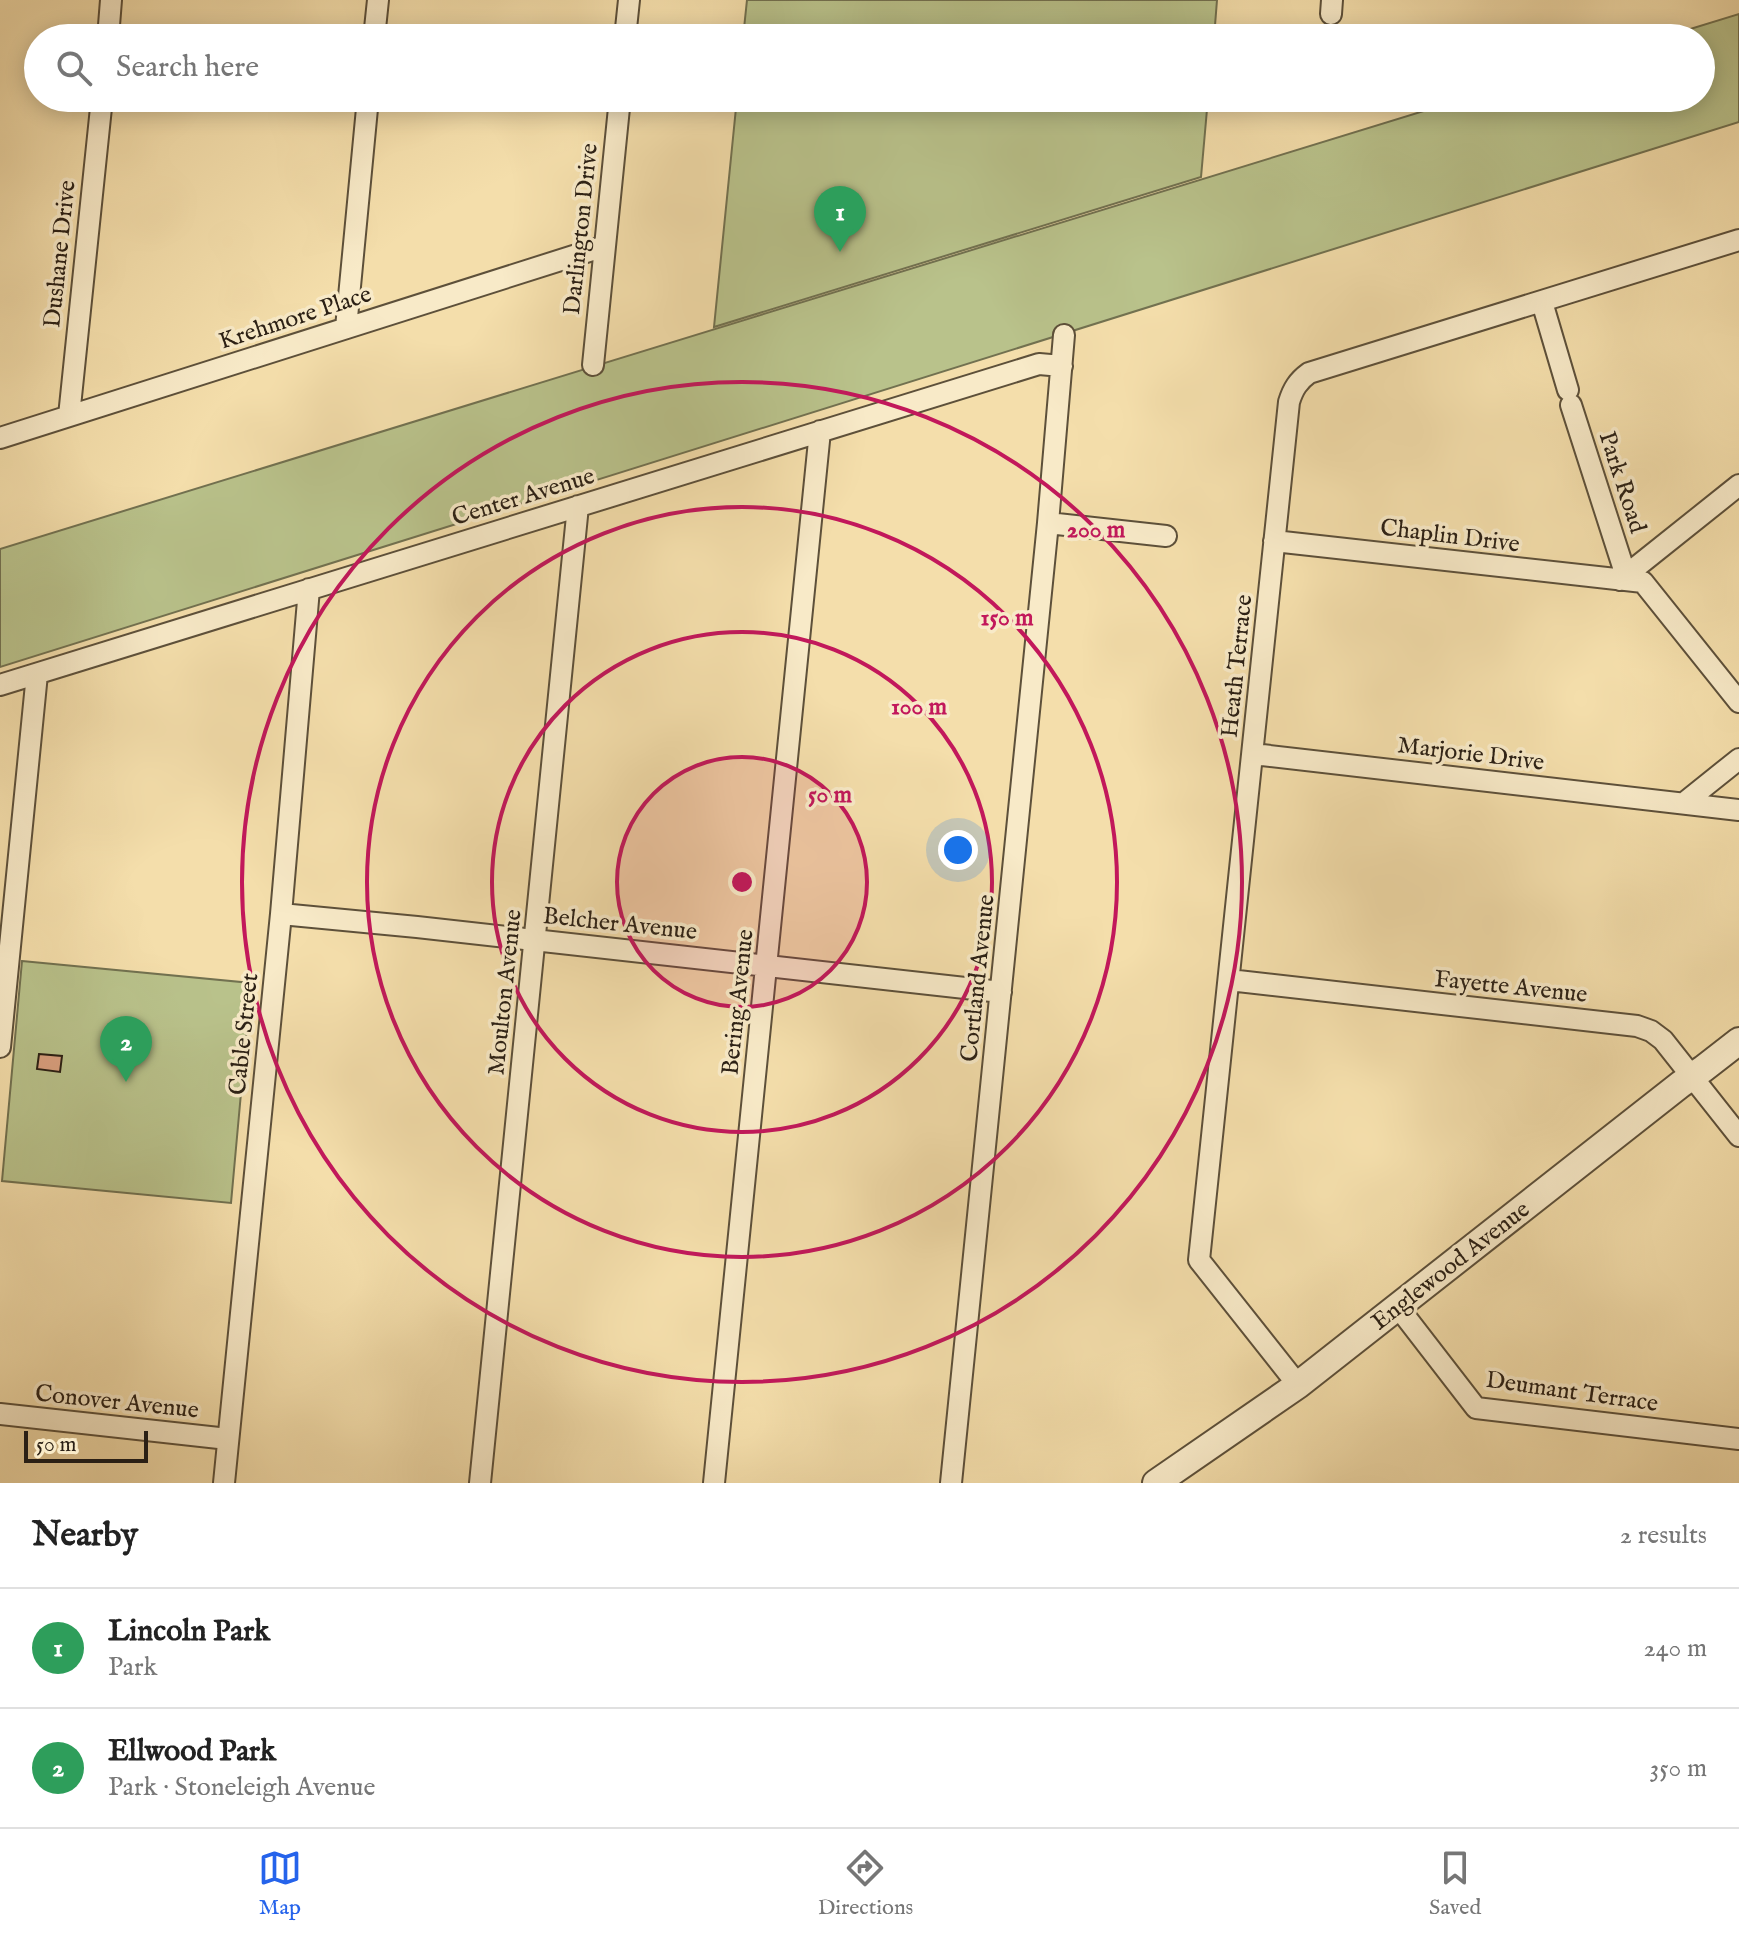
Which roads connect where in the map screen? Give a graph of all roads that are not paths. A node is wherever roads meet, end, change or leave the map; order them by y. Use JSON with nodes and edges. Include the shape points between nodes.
{"nodes":[{"id":1,"x":111,"y":0,"type":"edge"},
{"id":2,"x":378,"y":0,"type":"edge"},
{"id":3,"x":629,"y":0,"type":"edge"},
{"id":4,"x":109,"y":24,"type":"edge"},
{"id":5,"x":375,"y":24,"type":"edge"},
{"id":6,"x":626,"y":24,"type":"edge"},
{"id":7,"x":101,"y":112,"type":"edge"},
{"id":8,"x":367,"y":112,"type":"edge"},
{"id":9,"x":619,"y":112,"type":"edge"},
{"id":10,"x":1739,"y":240,"type":"edge"},
{"id":11,"x":605,"y":246,"type":"junction"},
{"id":12,"x":1542,"y":302,"type":"junction"},
{"id":13,"x":346,"y":328,"type":"junction"},
{"id":14,"x":1064,"y":335,"type":"dead end"},
{"id":15,"x":593,"y":365,"type":"dead end"},
{"id":16,"x":1062,"y":366,"type":"junction"},
{"id":17,"x":69,"y":416,"type":"junction"},
{"id":18,"x":820,"y":431,"type":"junction"},
{"id":19,"x":0,"y":438,"type":"edge"},
{"id":20,"x":1739,"y":485,"type":"edge"},
{"id":21,"x":578,"y":506,"type":"junction"},
{"id":22,"x":1048,"y":523,"type":"junction"},
{"id":23,"x":1166,"y":536,"type":"dead end"},
{"id":24,"x":1274,"y":541,"type":"junction"},
{"id":25,"x":1623,"y":578,"type":"junction"},
{"id":26,"x":309,"y":589,"type":"junction"},
{"id":27,"x":37,"y":674,"type":"junction"},
{"id":28,"x":0,"y":685,"type":"edge"},
{"id":29,"x":1739,"y":702,"type":"edge"},
{"id":30,"x":1253,"y":754,"type":"junction"},
{"id":31,"x":1739,"y":759,"type":"edge"},
{"id":32,"x":1684,"y":803,"type":"junction"},
{"id":33,"x":1739,"y":810,"type":"edge"},
{"id":34,"x":281,"y":914,"type":"junction"},
{"id":35,"x":535,"y":940,"type":"junction"},
{"id":36,"x":767,"y":966,"type":"junction"},
{"id":37,"x":1229,"y":980,"type":"junction"},
{"id":38,"x":1001,"y":992,"type":"junction"},
{"id":39,"x":1739,"y":1041,"type":"edge"},
{"id":40,"x":0,"y":1047,"type":"edge"},
{"id":41,"x":1692,"y":1076,"type":"junction"},
{"id":42,"x":1739,"y":1136,"type":"edge"},
{"id":43,"x":1398,"y":1307,"type":"junction"},
{"id":44,"x":1298,"y":1385,"type":"junction"},
{"id":45,"x":0,"y":1414,"type":"edge"},
{"id":46,"x":228,"y":1439,"type":"junction"},
{"id":47,"x":1739,"y":1439,"type":"edge"},
{"id":48,"x":224,"y":1483,"type":"edge"},
{"id":49,"x":480,"y":1483,"type":"edge"},
{"id":50,"x":714,"y":1483,"type":"edge"},
{"id":51,"x":951,"y":1483,"type":"edge"},
{"id":52,"x":1156,"y":1483,"type":"edge"}],
"edges":[{"from":1,"to":4,"type":"street"},
{"from":2,"to":5,"type":"street"},
{"from":3,"to":6,"type":"street"},
{"from":7,"to":17,"type":"street","name":"Dushane Drive"},
{"from":8,"to":13,"type":"street"},
{"from":9,"to":11,"type":"street","name":"Darlington Drive"},
{"from":10,"to":12,"type":"street","name":"Heath Terrace"},
{"from":11,"to":13,"type":"street","name":"Krehmore Place"},
{"from":11,"to":15,"type":"street","name":"Darlington Drive"},
{"from":12,"to":24,"type":"street","name":"Heath Terrace","via":[[1300,380],[1289,402]]},
{"from":12,"to":25,"type":"street","name":"Park Road"},
{"from":13,"to":17,"type":"street","name":"Krehmore Place"},
{"from":14,"to":16,"type":"street","name":"Cortland Avenue"},
{"from":16,"to":18,"type":"street","name":"Center Avenue","via":[[1039,364]]},
{"from":16,"to":22,"type":"street","name":"Cortland Avenue"},
{"from":17,"to":19,"type":"street","name":"Krehmore Place"},
{"from":18,"to":21,"type":"street","name":"Center Avenue"},
{"from":18,"to":36,"type":"street","name":"Bering Avenue"},
{"from":20,"to":25,"type":"street"},
{"from":21,"to":26,"type":"street","name":"Center Avenue"},
{"from":21,"to":35,"type":"street","name":"Moulton Avenue"},
{"from":22,"to":23,"type":"street"},
{"from":22,"to":38,"type":"street","name":"Cortland Avenue"},
{"from":24,"to":25,"type":"street","name":"Chaplin Drive"},
{"from":24,"to":30,"type":"street","name":"Heath Terrace"},
{"from":25,"to":29,"type":"street","via":[[1643,582]]},
{"from":26,"to":27,"type":"street","name":"Center Avenue"},
{"from":26,"to":34,"type":"street","name":"Cable Street"},
{"from":27,"to":28,"type":"street","name":"Center Avenue"},
{"from":27,"to":40,"type":"street"},
{"from":30,"to":32,"type":"street","name":"Marjorie Drive"},
{"from":30,"to":37,"type":"street","name":"Heath Terrace"},
{"from":31,"to":32,"type":"street"},
{"from":32,"to":33,"type":"street","name":"Marjorie Drive"},
{"from":34,"to":35,"type":"street","name":"Belcher Avenue"},
{"from":34,"to":46,"type":"street","name":"Cable Street"},
{"from":35,"to":36,"type":"street","name":"Belcher Avenue"},
{"from":35,"to":49,"type":"street","name":"Moulton Avenue"},
{"from":36,"to":38,"type":"street","name":"Belcher Avenue"},
{"from":36,"to":50,"type":"street","name":"Bering Avenue"},
{"from":37,"to":41,"type":"street","name":"Fayette Avenue","via":[[1637,1026],[1663,1040]]},
{"from":37,"to":44,"type":"street","name":"Heath Terrace","via":[[1199,1260]]},
{"from":38,"to":51,"type":"street","name":"Cortland Avenue"},
{"from":39,"to":41,"type":"street","name":"Englewood Avenue"},
{"from":41,"to":42,"type":"street","name":"Fayette Avenue"},
{"from":41,"to":43,"type":"street","name":"Englewood Avenue"},
{"from":43,"to":44,"type":"street","name":"Englewood Avenue"},
{"from":43,"to":47,"type":"street","name":"Deumant Terrace","via":[[1476,1408]]},
{"from":44,"to":52,"type":"street","name":"Englewood Avenue"},
{"from":45,"to":46,"type":"street","name":"Conover Avenue"},
{"from":46,"to":48,"type":"street","name":"Cable Street"}]}
